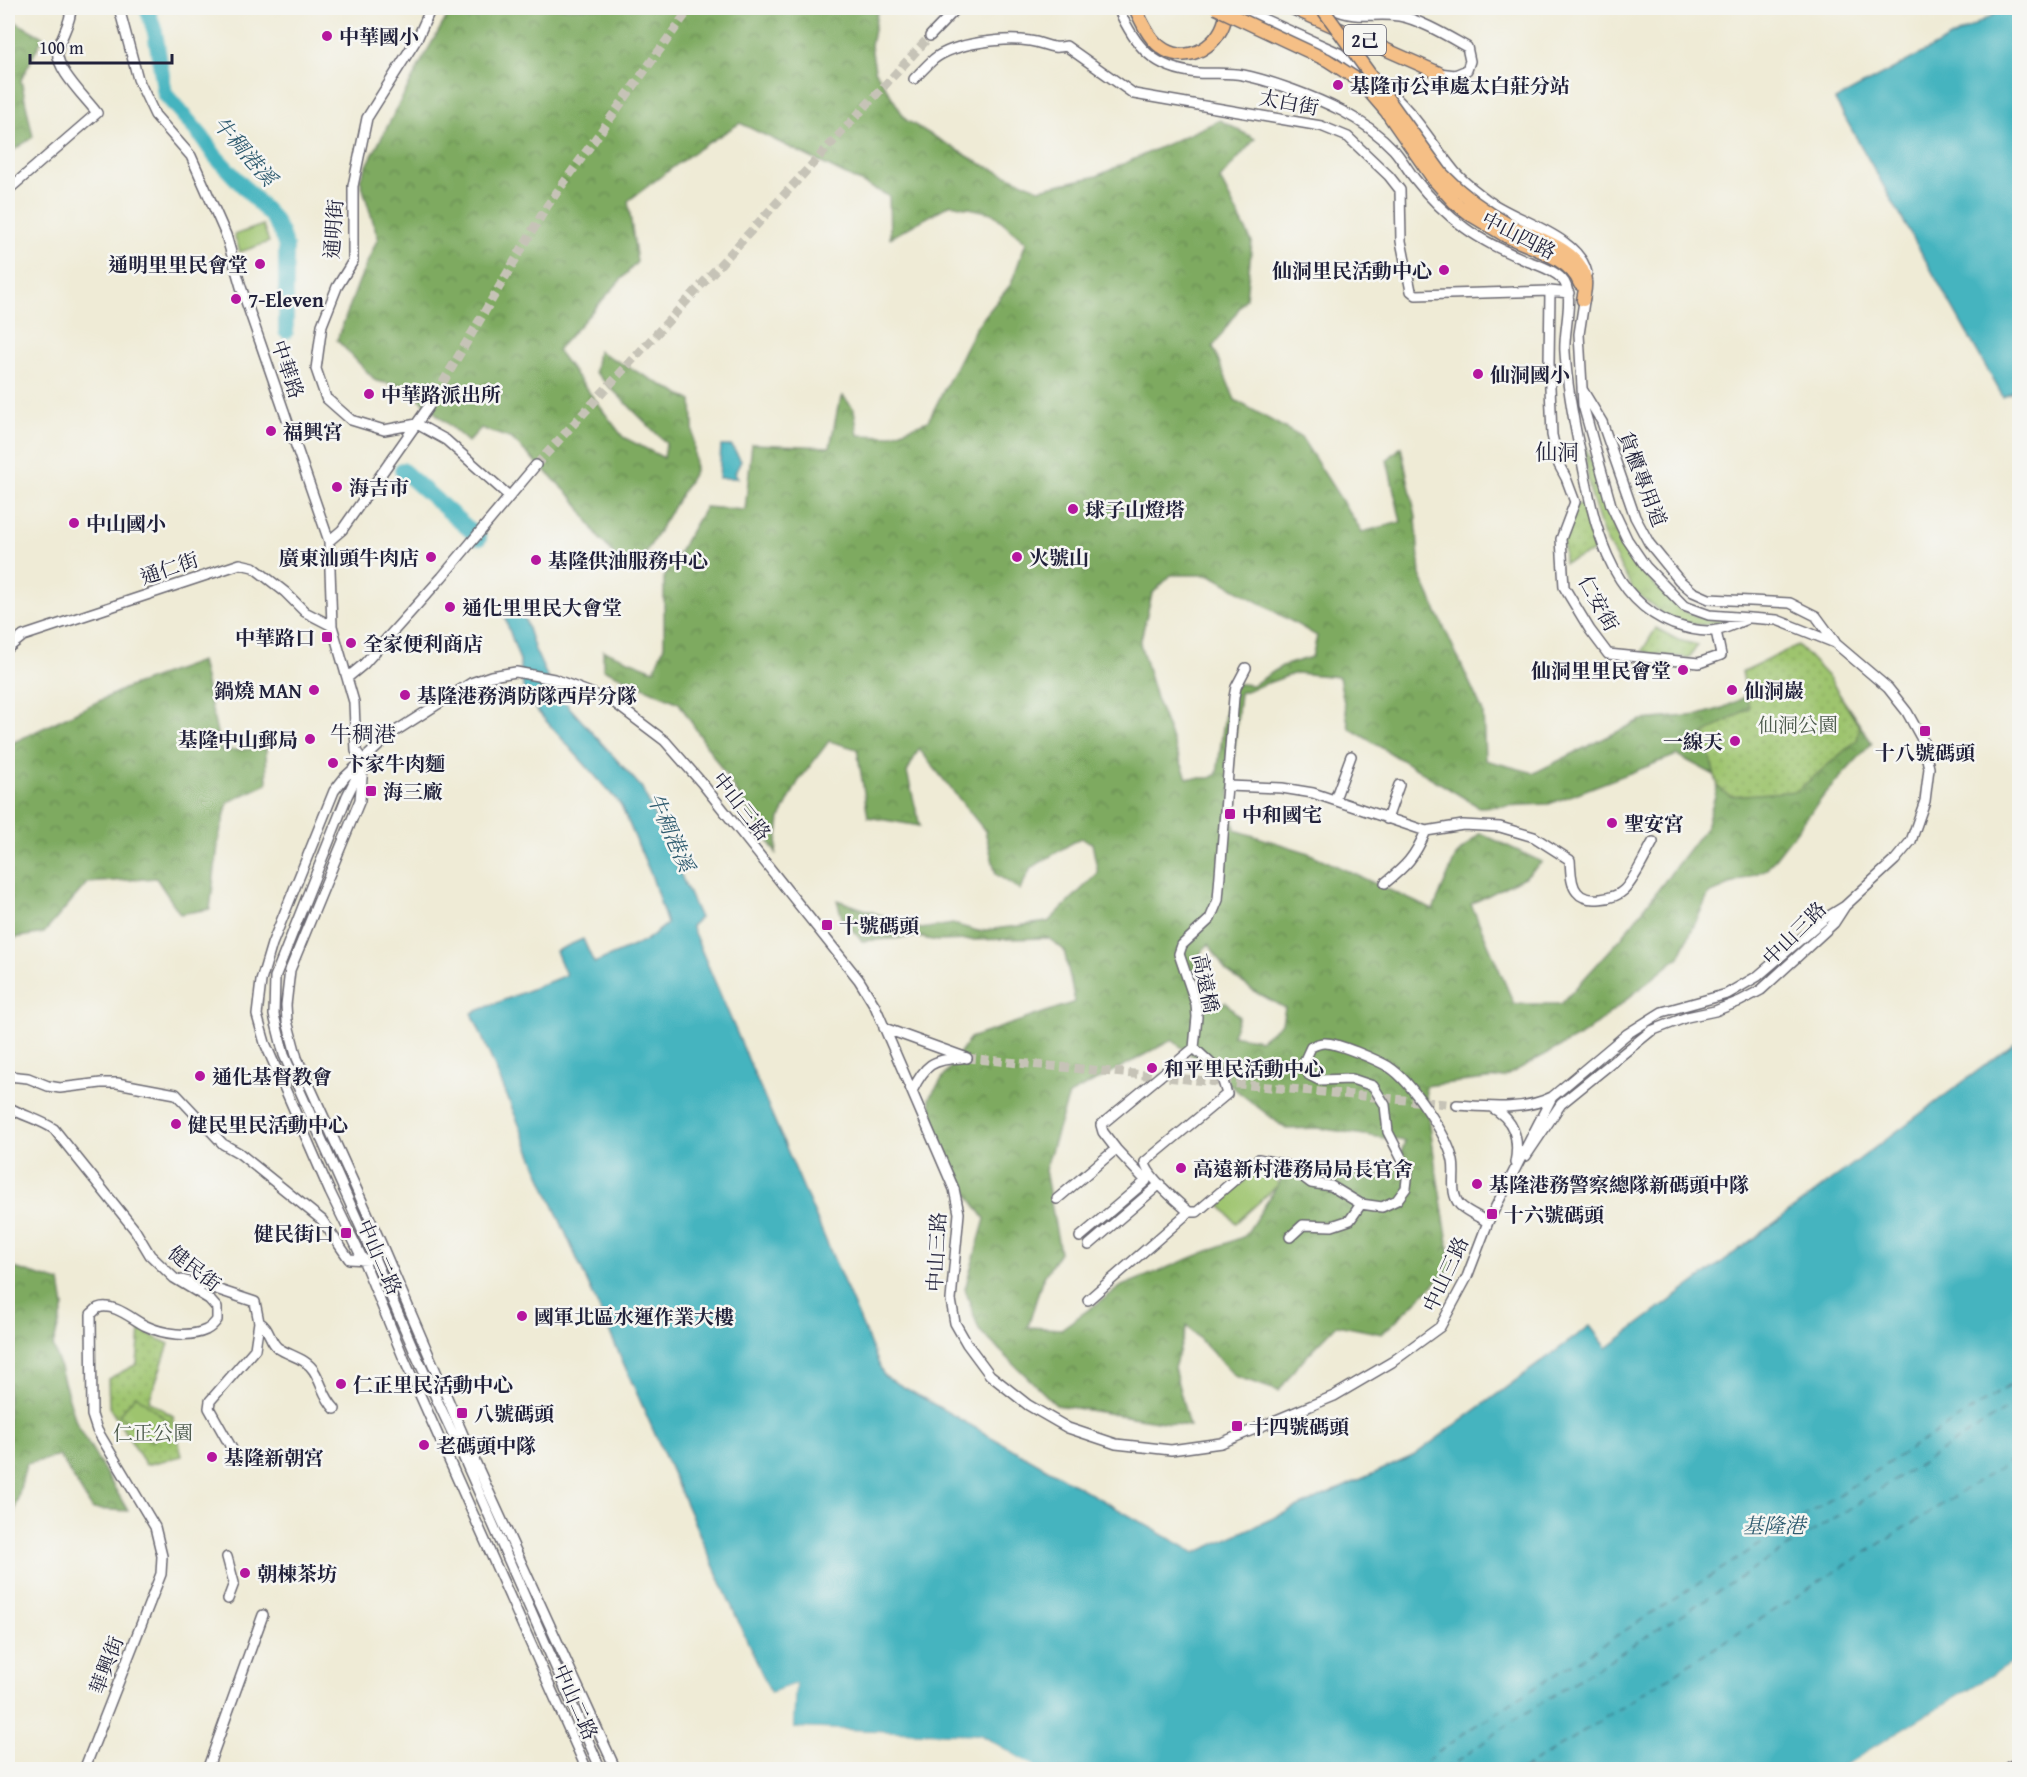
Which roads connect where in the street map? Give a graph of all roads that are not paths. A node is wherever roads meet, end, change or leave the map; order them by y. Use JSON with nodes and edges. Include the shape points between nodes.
{"nodes":[{"id":1,"x":71,"y":8,"type":"edge"},
{"id":2,"x":119,"y":8,"type":"edge"},
{"id":3,"x":431,"y":8,"type":"edge"},
{"id":4,"x":957,"y":8,"type":"edge"},
{"id":5,"x":1118,"y":8,"type":"edge"},
{"id":6,"x":1135,"y":8,"type":"edge"},
{"id":7,"x":1216,"y":8,"type":"edge"},
{"id":8,"x":1226,"y":8,"type":"edge"},
{"id":9,"x":1239,"y":8,"type":"edge"},
{"id":10,"x":1292,"y":8,"type":"edge"},
{"id":11,"x":1311,"y":8,"type":"edge"},
{"id":12,"x":1322,"y":8,"type":"edge"},
{"id":13,"x":1331,"y":8,"type":"edge"},
{"id":14,"x":930,"y":36,"type":"tunnel mouth"},
{"id":15,"x":1439,"y":68,"type":"junction"},
{"id":16,"x":914,"y":79,"type":"dead end"},
{"id":17,"x":8,"y":190,"type":"edge"},
{"id":18,"x":1548,"y":250,"type":"junction"},
{"id":19,"x":1550,"y":291,"type":"junction"},
{"id":20,"x":1569,"y":293,"type":"junction"},
{"id":21,"x":1583,"y":300,"type":"junction"},
{"id":22,"x":1581,"y":387,"type":"junction"},
{"id":23,"x":429,"y":406,"type":"tunnel mouth"},
{"id":24,"x":417,"y":424,"type":"junction"},
{"id":25,"x":536,"y":465,"type":"tunnel mouth"},
{"id":26,"x":509,"y":496,"type":"junction"},
{"id":27,"x":329,"y":541,"type":"junction"},
{"id":28,"x":1750,"y":618,"type":"junction"},
{"id":29,"x":332,"y":626,"type":"junction"},
{"id":30,"x":1716,"y":631,"type":"junction"},
{"id":31,"x":1835,"y":643,"type":"junction"},
{"id":32,"x":8,"y":648,"type":"edge"},
{"id":33,"x":1246,"y":668,"type":"dead end"},
{"id":34,"x":516,"y":672,"type":"joint"},
{"id":35,"x":347,"y":678,"type":"junction"},
{"id":36,"x":1351,"y":756,"type":"dead end"},
{"id":37,"x":364,"y":762,"type":"junction"},
{"id":38,"x":1399,"y":785,"type":"dead end"},
{"id":39,"x":1228,"y":786,"type":"junction"},
{"id":40,"x":1335,"y":800,"type":"junction"},
{"id":41,"x":1387,"y":819,"type":"junction"},
{"id":42,"x":1426,"y":831,"type":"junction"},
{"id":43,"x":1653,"y":842,"type":"dead end"},
{"id":44,"x":1385,"y":883,"type":"dead end"},
{"id":45,"x":1845,"y":906,"type":"junction"},
{"id":46,"x":884,"y":1028,"type":"junction"},
{"id":47,"x":1194,"y":1048,"type":"junction"},
{"id":48,"x":8,"y":1077,"type":"edge"},
{"id":49,"x":912,"y":1091,"type":"junction"},
{"id":50,"x":1552,"y":1097,"type":"junction"},
{"id":51,"x":1457,"y":1105,"type":"tunnel mouth"},
{"id":52,"x":8,"y":1107,"type":"edge"},
{"id":53,"x":1489,"y":1107,"type":"junction"},
{"id":54,"x":1116,"y":1149,"type":"junction"},
{"id":55,"x":1514,"y":1171,"type":"junction"},
{"id":56,"x":1160,"y":1184,"type":"junction"},
{"id":57,"x":1057,"y":1199,"type":"dead end"},
{"id":58,"x":1361,"y":1204,"type":"junction"},
{"id":59,"x":1189,"y":1212,"type":"junction"},
{"id":60,"x":1488,"y":1222,"type":"junction"},
{"id":61,"x":1080,"y":1237,"type":"dead end"},
{"id":62,"x":1290,"y":1237,"type":"dead end"},
{"id":63,"x":1089,"y":1245,"type":"dead end"},
{"id":64,"x":385,"y":1255,"type":"junction"},
{"id":65,"x":375,"y":1258,"type":"junction"},
{"id":66,"x":364,"y":1262,"type":"junction"},
{"id":67,"x":174,"y":1278,"type":"junction"},
{"id":68,"x":1088,"y":1300,"type":"dead end"},
{"id":69,"x":259,"y":1322,"type":"junction"},
{"id":70,"x":335,"y":1409,"type":"dead end"},
{"id":71,"x":236,"y":1456,"type":"dead end"},
{"id":72,"x":227,"y":1557,"type":"dead end"},
{"id":73,"x":161,"y":1574,"type":"joint"},
{"id":74,"x":228,"y":1599,"type":"dead end"},
{"id":75,"x":263,"y":1616,"type":"dead end"},
{"id":76,"x":2019,"y":1762,"type":"edge"},
{"id":77,"x":84,"y":1770,"type":"edge"},
{"id":78,"x":207,"y":1770,"type":"edge"},
{"id":79,"x":587,"y":1770,"type":"edge"},
{"id":80,"x":601,"y":1770,"type":"edge"},
{"id":81,"x":616,"y":1770,"type":"edge"},
{"id":82,"x":2008,"y":1770,"type":"edge"}],
"edges":[{"from":1,"to":17,"type":"street","via":[[57,51],[59,66],[97,112]]},
{"from":2,"to":27,"type":"street","name":"中華路","via":[[138,79],[155,115],[191,156],[221,224]]},
{"from":3,"to":24,"type":"street","name":"通明街","via":[[418,37],[367,118],[353,186],[353,261],[337,287],[322,325],[316,369],[326,398],[351,420],[384,430]]},
{"from":4,"to":14,"type":"street"},
{"from":5,"to":20,"type":"street","name":"中山四路","via":[[1136,42],[1161,63],[1185,71],[1254,78],[1355,118],[1395,151],[1440,207],[1463,226],[1496,247],[1555,273]]},
{"from":6,"to":8,"type":"main road","via":[[1160,47],[1186,54],[1214,41],[1224,24]]},
{"from":7,"to":18,"type":"main road","bridge":true,"via":[[1345,70],[1374,95],[1454,202],[1488,226]]},
{"from":9,"to":21,"type":"street","name":"中山三路","via":[[1339,53],[1391,92],[1457,174],[1488,201],[1578,253],[1588,278]]},
{"from":10,"to":15,"type":"main road","number":"2己","bridge":true},
{"from":11,"to":15,"type":"main road","number":"2己","bridge":true},
{"from":12,"to":18,"type":"main road","bridge":true,"via":[[1428,157],[1454,187]]},
{"from":13,"to":15,"type":"street","via":[[1346,15],[1400,16],[1467,47],[1467,70],[1455,75]]},
{"from":16,"to":19,"type":"street","name":"太白街","via":[[945,53],[991,40],[1032,41],[1054,49],[1066,46],[1134,93],[1321,126],[1348,137],[1400,190],[1401,241],[1411,291],[1416,295]]},
{"from":18,"to":21,"type":"main road","via":[[1569,254],[1581,267],[1585,281]]},
{"from":19,"to":20,"type":"street","name":"太白街"},
{"from":19,"to":30,"type":"street","name":"仁安街","via":[[1552,435],[1559,465],[1575,502],[1561,539],[1564,587],[1608,654],[1699,663],[1722,655]]},
{"from":20,"to":30,"type":"street","via":[[1564,335],[1570,408],[1596,529],[1624,586],[1639,604],[1659,618],[1683,627]]},
{"from":21,"to":22,"type":"street","name":"中山三路","via":[[1579,334]]},
{"from":22,"to":28,"type":"street","name":"中山三路","via":[[1582,405],[1611,505],[1646,567],[1684,606],[1709,615]]},
{"from":22,"to":31,"type":"street","name":"貨櫃專用道","via":[[1602,422],[1635,517],[1649,543],[1679,580],[1709,599],[1790,603],[1816,616]]},
{"from":23,"to":24,"type":"street"},
{"from":24,"to":26,"type":"street","via":[[446,440]]},
{"from":24,"to":27,"type":"street","via":[[342,530]]},
{"from":25,"to":26,"type":"street"},
{"from":26,"to":35,"type":"street","via":[[364,664]]},
{"from":27,"to":29,"type":"street","name":"中華路"},
{"from":28,"to":30,"type":"street"},
{"from":28,"to":31,"type":"street","name":"中山三路","via":[[1777,620]]},
{"from":29,"to":32,"type":"street","name":"通仁街","via":[[305,612],[253,567],[240,564],[23,636]]},
{"from":29,"to":35,"type":"street","name":"中華路"},
{"from":31,"to":45,"type":"street","name":"中山三路","via":[[1888,688],[1907,711],[1923,741],[1929,768],[1925,801],[1911,841]]},
{"from":33,"to":39,"type":"street","via":[[1234,697]]},
{"from":34,"to":37,"type":"street","name":"中山二路","via":[[491,676],[450,695],[391,734]]},
{"from":34,"to":46,"type":"street","name":"中山三路","via":[[550,678],[612,701],[665,741],[859,980]]},
{"from":35,"to":37,"type":"street","name":"中華路","via":[[354,702],[356,750]]},
{"from":36,"to":40,"type":"street"},
{"from":37,"to":64,"type":"street","name":"中山二路","via":[[360,800],[290,970],[286,1021],[297,1058]]},
{"from":37,"to":65,"type":"street","name":"中山二路","via":[[347,795],[275,977],[273,997],[284,1055]]},
{"from":37,"to":66,"type":"street","name":"中山二路","via":[[334,791],[272,944],[256,1015],[330,1192]]},
{"from":38,"to":41,"type":"street"},
{"from":39,"to":40,"type":"street","via":[[1282,788]]},
{"from":39,"to":47,"type":"street","name":"高遠橋","via":[[1218,900],[1210,919],[1182,945],[1179,954],[1196,1004]]},
{"from":40,"to":41,"type":"street"},
{"from":41,"to":42,"type":"street"},
{"from":42,"to":43,"type":"street","via":[[1463,825],[1500,827],[1534,837],[1570,860],[1573,884],[1584,898],[1618,895]]},
{"from":42,"to":44,"type":"street","via":[[1407,865]]},
{"from":45,"to":50,"type":"street","name":"中山三路","via":[[1824,918],[1758,976],[1727,994],[1662,1012],[1627,1034]]},
{"from":45,"to":55,"type":"street","name":"中山三路","via":[[1834,923],[1761,990],[1715,1011],[1650,1031],[1561,1104]]},
{"from":46,"to":49,"type":"street","name":"中山三路"},
{"from":46,"to":49,"type":"street","via":[[967,1058],[939,1059],[923,1071]]},
{"from":47,"to":54,"type":"street","via":[[1101,1125]]},
{"from":47,"to":56,"type":"street","via":[[1220,1072],[1227,1094],[1145,1162]]},
{"from":48,"to":66,"type":"street","via":[[28,1078],[60,1088],[117,1083],[176,1094],[223,1144],[322,1220],[349,1259]]},
{"from":49,"to":60,"type":"street","name":"中山三路","via":[[954,1189],[959,1213],[951,1300],[955,1323],[966,1344],[990,1376],[1028,1405],[1068,1428],[1116,1444],[1171,1450],[1221,1443],[1334,1396],[1392,1362],[1440,1327],[1467,1277]]},
{"from":50,"to":53,"type":"street","via":[[1533,1104]]},
{"from":50,"to":55,"type":"street","name":"中山三路"},
{"from":51,"to":53,"type":"street"},
{"from":52,"to":67,"type":"street","name":"健民街","via":[[54,1129],[135,1230],[150,1256]]},
{"from":53,"to":55,"type":"street","via":[[1509,1119],[1514,1129]]},
{"from":54,"to":57,"type":"street"},
{"from":54,"to":61,"type":"street","via":[[1146,1181]]},
{"from":55,"to":60,"type":"street","name":"中山三路"},
{"from":56,"to":59,"type":"street"},
{"from":56,"to":63,"type":"street"},
{"from":58,"to":59,"type":"street","via":[[1330,1186],[1311,1183],[1287,1165],[1258,1159],[1197,1212]]},
{"from":58,"to":60,"type":"street","via":[[1382,1207],[1397,1200],[1406,1188],[1408,1171],[1388,1132],[1385,1105],[1373,1086],[1352,1079],[1319,1080],[1309,1075],[1305,1060],[1311,1047],[1322,1042],[1389,1067],[1409,1086],[1449,1148],[1454,1161],[1455,1196],[1460,1205]]},
{"from":58,"to":62,"type":"street","via":[[1350,1220],[1332,1226],[1303,1225]]},
{"from":59,"to":68,"type":"street"},
{"from":64,"to":65,"type":"street"},
{"from":64,"to":81,"type":"street","name":"中山二路"},
{"from":65,"to":66,"type":"street"},
{"from":65,"to":80,"type":"street","name":"中山二路"},
{"from":66,"to":79,"type":"street","name":"中山二路"},
{"from":67,"to":69,"type":"street","via":[[255,1302]]},
{"from":67,"to":73,"type":"street","name":"健民街","via":[[217,1308],[217,1320],[208,1329],[171,1334],[109,1308],[99,1308],[91,1314],[92,1415],[155,1527],[162,1556]]},
{"from":69,"to":70,"type":"street","via":[[266,1326],[276,1347],[314,1370],[327,1401]]},
{"from":69,"to":71,"type":"street","via":[[255,1349],[210,1401]]},
{"from":72,"to":74,"type":"street","via":[[234,1583]]},
{"from":73,"to":77,"type":"street","name":"華興街"},
{"from":75,"to":78,"type":"street"},
{"from":76,"to":82,"type":"main road"}]}
